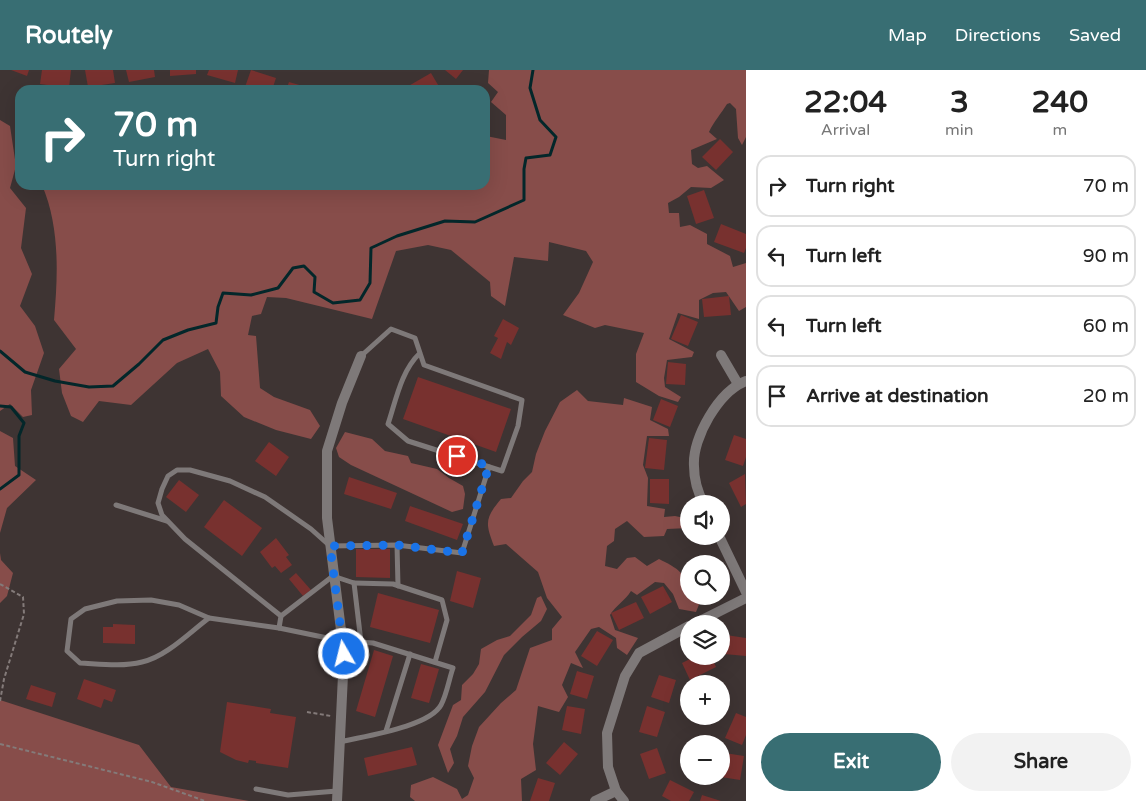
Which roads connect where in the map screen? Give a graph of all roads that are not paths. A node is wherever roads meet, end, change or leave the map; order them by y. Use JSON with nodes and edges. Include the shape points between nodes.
{"nodes":[{"id":1,"x":420,"y":354,"type":"junction"},
{"id":2,"x":721,"y":355,"type":"dead end"},
{"id":3,"x":361,"y":356,"type":"joint"},
{"id":4,"x":742,"y":383,"type":"edge"},
{"id":5,"x":489,"y":466,"type":"junction"},
{"id":6,"x":700,"y":495,"type":"edge"},
{"id":7,"x":116,"y":505,"type":"dead end"},
{"id":8,"x":167,"y":521,"type":"junction"},
{"id":9,"x":397,"y":545,"type":"junction"},
{"id":10,"x":723,"y":545,"type":"edge"},
{"id":11,"x":330,"y":546,"type":"junction"},
{"id":12,"x":333,"y":576,"type":"junction"},
{"id":13,"x":354,"y":583,"type":"junction"},
{"id":14,"x":398,"y":586,"type":"junction"},
{"id":15,"x":746,"y":592,"type":"edge"},
{"id":16,"x":746,"y":598,"type":"edge"},
{"id":17,"x":712,"y":615,"type":"edge"},
{"id":18,"x":281,"y":616,"type":"junction"},
{"id":19,"x":209,"y":618,"type":"junction"},
{"id":20,"x":279,"y":628,"type":"junction"},
{"id":21,"x":680,"y":631,"type":"edge"},
{"id":22,"x":342,"y":641,"type":"junction"},
{"id":23,"x":361,"y":642,"type":"junction"},
{"id":24,"x":410,"y":654,"type":"junction"},
{"id":25,"x":435,"y":662,"type":"junction"},
{"id":26,"x":386,"y":731,"type":"junction"},
{"id":27,"x":340,"y":742,"type":"junction"},
{"id":28,"x":256,"y":789,"type":"dead end"},
{"id":29,"x":616,"y":791,"type":"junction"},
{"id":30,"x":338,"y":796,"type":"edge"},
{"id":31,"x":595,"y":801,"type":"edge"},
{"id":32,"x":624,"y":801,"type":"edge"}],
"edges":[{"from":1,"to":3,"type":"lane","via":[[415,338],[391,329]]},
{"from":1,"to":5,"type":"lane","via":[[402,382],[388,424],[408,441]]},
{"from":1,"to":5,"type":"lane","via":[[424,365],[522,400],[518,426],[502,471]]},
{"from":2,"to":4,"type":"street"},
{"from":3,"to":11,"type":"street","via":[[327,451]]},
{"from":4,"to":6,"type":"street","via":[[721,401],[705,422],[695,451],[694,466]]},
{"from":5,"to":9,"type":"lane","via":[[462,553]]},
{"from":7,"to":8,"type":"lane"},
{"from":8,"to":11,"type":"lane","via":[[158,503],[162,489],[168,476],[177,470],[190,470],[230,481],[265,497]]},
{"from":8,"to":18,"type":"lane"},
{"from":9,"to":11,"type":"lane"},
{"from":9,"to":14,"type":"lane"},
{"from":10,"to":15,"type":"street"},
{"from":11,"to":12,"type":"street"},
{"from":12,"to":13,"type":"lane"},
{"from":12,"to":18,"type":"lane"},
{"from":12,"to":22,"type":"street"},
{"from":13,"to":14,"type":"lane"},
{"from":13,"to":23,"type":"lane"},
{"from":14,"to":25,"type":"lane","via":[[442,600],[448,620]]},
{"from":16,"to":17,"type":"street"},
{"from":18,"to":20,"type":"lane"},
{"from":19,"to":19,"type":"lane","via":[[179,605],[151,600],[117,601],[84,609],[70,619],[67,652],[80,663],[143,662],[161,655]]},
{"from":19,"to":20,"type":"lane"},
{"from":20,"to":22,"type":"lane"},
{"from":21,"to":29,"type":"street","via":[[638,654],[625,676],[607,733],[608,766]]},
{"from":22,"to":23,"type":"lane"},
{"from":22,"to":27,"type":"street"},
{"from":23,"to":24,"type":"lane"},
{"from":24,"to":25,"type":"lane"},
{"from":24,"to":26,"type":"lane"},
{"from":25,"to":26,"type":"lane","via":[[453,668],[441,706],[415,724]]},
{"from":26,"to":27,"type":"lane"},
{"from":27,"to":30,"type":"street"},
{"from":28,"to":30,"type":"lane","via":[[288,795]]},
{"from":29,"to":31,"type":"street"},
{"from":29,"to":32,"type":"street"}]}
